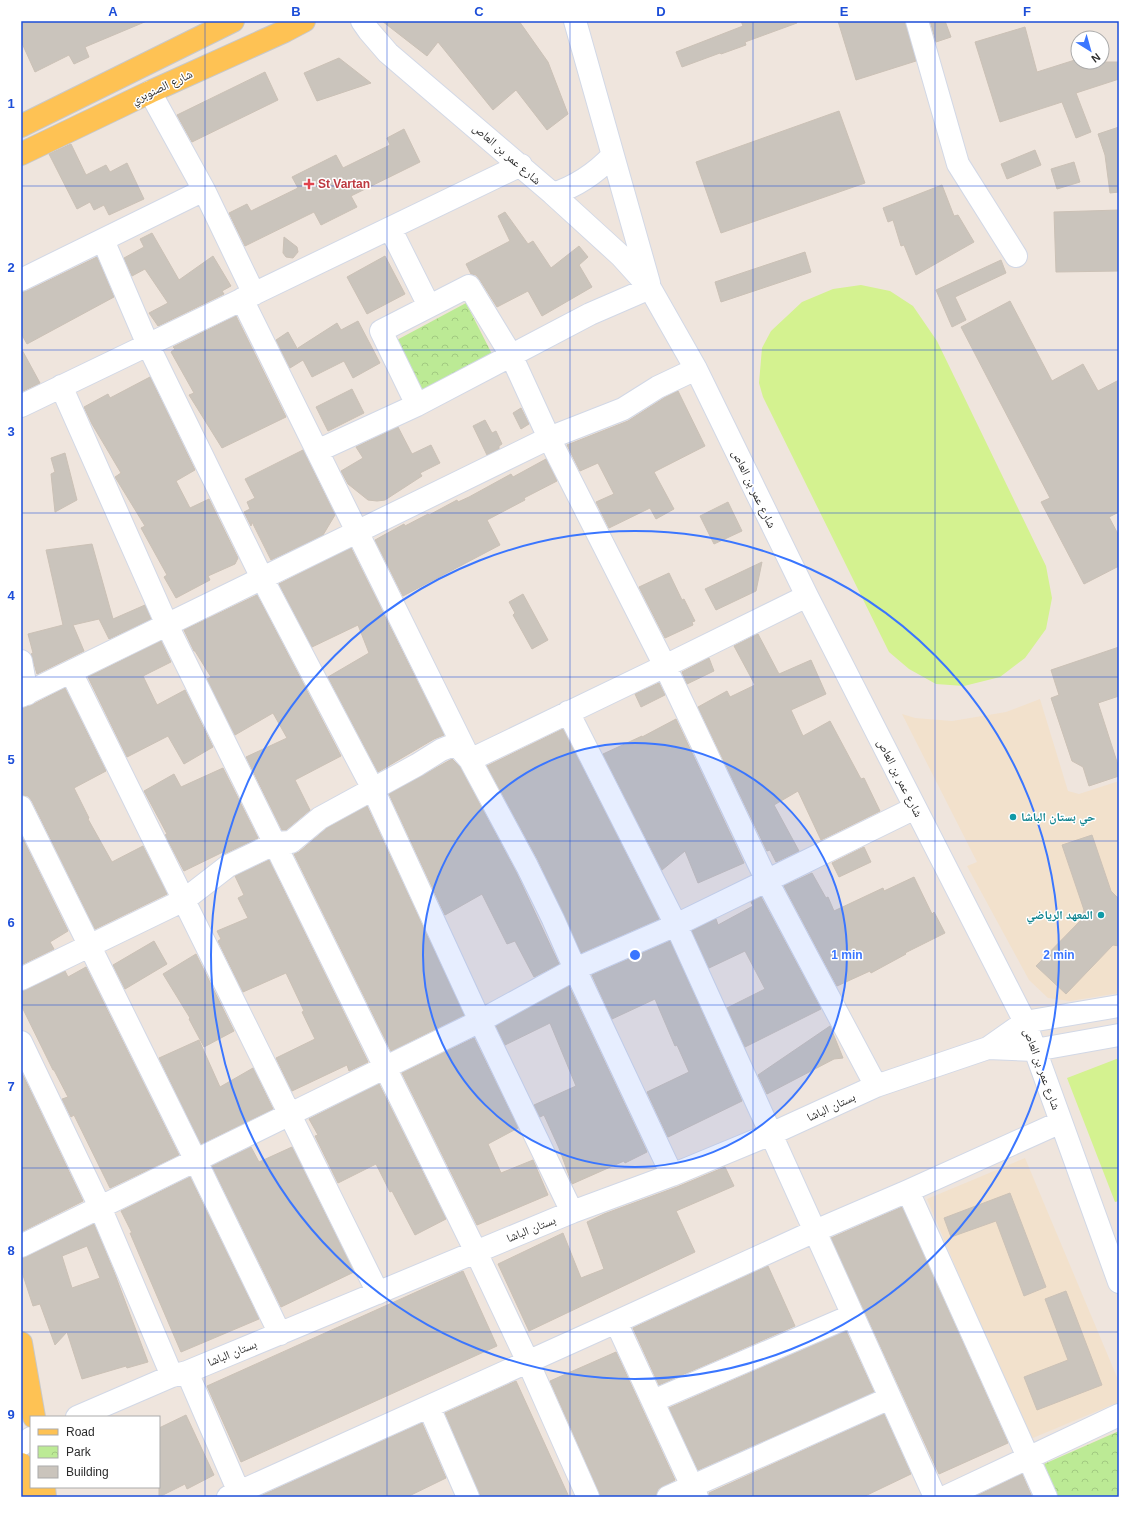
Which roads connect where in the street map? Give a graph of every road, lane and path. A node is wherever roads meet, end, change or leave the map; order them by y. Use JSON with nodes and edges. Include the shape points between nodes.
{"nodes":[{"id":1,"x":233,"y":21,"type":"edge"},
{"id":2,"x":304,"y":21,"type":"edge"},
{"id":3,"x":362,"y":21,"type":"edge"},
{"id":4,"x":575,"y":21,"type":"edge"},
{"id":5,"x":917,"y":21,"type":"edge"},
{"id":6,"x":150,"y":92,"type":"junction"},
{"id":7,"x":21,"y":126,"type":"edge"},
{"id":8,"x":21,"y":154,"type":"edge"},
{"id":9,"x":612,"y":156,"type":"junction"},
{"id":10,"x":521,"y":165,"type":"junction"},
{"id":11,"x":204,"y":190,"type":"junction"},
{"id":12,"x":553,"y":194,"type":"junction"},
{"id":13,"x":390,"y":228,"type":"junction"},
{"id":14,"x":103,"y":240,"type":"junction"},
{"id":15,"x":1016,"y":256,"type":"dead end"},
{"id":16,"x":21,"y":280,"type":"edge"},
{"id":17,"x":650,"y":288,"type":"junction"},
{"id":18,"x":248,"y":296,"type":"junction"},
{"id":19,"x":429,"y":306,"type":"junction"},
{"id":20,"x":148,"y":345,"type":"junction"},
{"id":21,"x":511,"y":355,"type":"junction"},
{"id":22,"x":696,"y":369,"type":"junction"},
{"id":23,"x":61,"y":386,"type":"junction"},
{"id":24,"x":418,"y":405,"type":"junction"},
{"id":25,"x":21,"y":406,"type":"edge"},
{"id":26,"x":549,"y":438,"type":"junction"},
{"id":27,"x":317,"y":451,"type":"junction"},
{"id":28,"x":357,"y":532,"type":"junction"},
{"id":29,"x":262,"y":578,"type":"junction"},
{"id":30,"x":806,"y":596,"type":"junction"},
{"id":31,"x":167,"y":625,"type":"junction"},
{"id":32,"x":21,"y":661,"type":"edge"},
{"id":33,"x":665,"y":666,"type":"junction"},
{"id":34,"x":71,"y":672,"type":"junction"},
{"id":35,"x":24,"y":695,"type":"edge"},
{"id":36,"x":568,"y":712,"type":"junction"},
{"id":37,"x":470,"y":760,"type":"junction"},
{"id":38,"x":373,"y":790,"type":"junction"},
{"id":39,"x":21,"y":807,"type":"edge"},
{"id":40,"x":915,"y":808,"type":"junction"},
{"id":41,"x":276,"y":844,"type":"junction"},
{"id":42,"x":767,"y":880,"type":"junction"},
{"id":43,"x":184,"y":900,"type":"junction"},
{"id":44,"x":676,"y":925,"type":"junction"},
{"id":45,"x":90,"y":946,"type":"junction"},
{"id":46,"x":575,"y":969,"type":"junction"},
{"id":47,"x":21,"y":979,"type":"edge"},
{"id":48,"x":1119,"y":1006,"type":"edge"},
{"id":49,"x":480,"y":1021,"type":"junction"},
{"id":50,"x":1025,"y":1022,"type":"junction"},
{"id":51,"x":1119,"y":1035,"type":"edge"},
{"id":52,"x":21,"y":1042,"type":"edge"},
{"id":53,"x":988,"y":1048,"type":"junction"},
{"id":54,"x":1036,"y":1050,"type":"junction"},
{"id":55,"x":386,"y":1067,"type":"junction"},
{"id":56,"x":876,"y":1086,"type":"junction"},
{"id":57,"x":290,"y":1114,"type":"junction"},
{"id":58,"x":1061,"y":1122,"type":"junction"},
{"id":59,"x":772,"y":1134,"type":"junction"},
{"id":60,"x":196,"y":1160,"type":"junction"},
{"id":61,"x":672,"y":1175,"type":"junction"},
{"id":62,"x":908,"y":1191,"type":"junction"},
{"id":63,"x":100,"y":1207,"type":"junction"},
{"id":64,"x":572,"y":1212,"type":"junction"},
{"id":65,"x":815,"y":1231,"type":"junction"},
{"id":66,"x":21,"y":1246,"type":"edge"},
{"id":67,"x":476,"y":1252,"type":"junction"},
{"id":68,"x":1119,"y":1282,"type":"edge"},
{"id":69,"x":378,"y":1293,"type":"junction"},
{"id":70,"x":853,"y":1315,"type":"junction"},
{"id":71,"x":616,"y":1322,"type":"junction"},
{"id":72,"x":280,"y":1334,"type":"junction"},
{"id":73,"x":21,"y":1343,"type":"edge"},
{"id":74,"x":528,"y":1362,"type":"junction"},
{"id":75,"x":179,"y":1374,"type":"junction"},
{"id":76,"x":890,"y":1398,"type":"junction"},
{"id":77,"x":653,"y":1401,"type":"junction"},
{"id":78,"x":429,"y":1407,"type":"junction"},
{"id":79,"x":1119,"y":1415,"type":"edge"},
{"id":80,"x":34,"y":1416,"type":"edge"},
{"id":81,"x":79,"y":1416,"type":"edge"},
{"id":82,"x":30,"y":1439,"type":"edge"},
{"id":83,"x":21,"y":1445,"type":"edge"},
{"id":84,"x":1028,"y":1458,"type":"junction"},
{"id":85,"x":21,"y":1464,"type":"edge"},
{"id":86,"x":694,"y":1492,"type":"edge"},
{"id":87,"x":236,"y":1495,"type":"edge"},
{"id":88,"x":464,"y":1496,"type":"edge"},
{"id":89,"x":25,"y":1497,"type":"edge"},
{"id":90,"x":588,"y":1497,"type":"edge"},
{"id":91,"x":668,"y":1497,"type":"edge"},
{"id":92,"x":935,"y":1497,"type":"edge"},
{"id":93,"x":944,"y":1497,"type":"edge"},
{"id":94,"x":1046,"y":1497,"type":"edge"}],
"edges":[{"from":1,"to":7,"type":"main road"},
{"from":2,"to":6,"type":"main road","name":"شارع الصنوبري"},
{"from":3,"to":10,"type":"street","name":"شارع عمر بن العاص","via":[[388,52]]},
{"from":4,"to":9,"type":"street","name":"شارع عمر بن العاص"},
{"from":5,"to":15,"type":"street","via":[[958,164]]},
{"from":6,"to":8,"type":"main road","name":"شارع الصنوبري"},
{"from":6,"to":11,"type":"street"},
{"from":9,"to":12,"type":"street","via":[[592,176]]},
{"from":9,"to":17,"type":"street","name":"شارع عمر بن العاص"},
{"from":10,"to":12,"type":"street","name":"شارع عمر بن العاص"},
{"from":10,"to":13,"type":"street"},
{"from":11,"to":14,"type":"street"},
{"from":11,"to":18,"type":"street"},
{"from":12,"to":17,"type":"street","name":"شارع عمر بن العاص","via":[[621,256]]},
{"from":13,"to":18,"type":"street"},
{"from":13,"to":19,"type":"street"},
{"from":14,"to":16,"type":"street"},
{"from":14,"to":20,"type":"street"},
{"from":17,"to":21,"type":"street","via":[[590,314]]},
{"from":17,"to":22,"type":"street","name":"شارع عمر بن العاص"},
{"from":18,"to":20,"type":"street"},
{"from":18,"to":27,"type":"street"},
{"from":19,"to":21,"type":"street","via":[[470,286]]},
{"from":19,"to":24,"type":"street","via":[[381,331]]},
{"from":20,"to":23,"type":"street"},
{"from":20,"to":29,"type":"street"},
{"from":21,"to":24,"type":"street"},
{"from":21,"to":26,"type":"street"},
{"from":22,"to":26,"type":"street","via":[[658,387],[623,409]]},
{"from":22,"to":30,"type":"street","name":"شارع عمر بن العاص"},
{"from":23,"to":25,"type":"street"},
{"from":23,"to":31,"type":"street"},
{"from":24,"to":27,"type":"street"},
{"from":26,"to":28,"type":"street"},
{"from":26,"to":33,"type":"street"},
{"from":27,"to":28,"type":"street"},
{"from":28,"to":29,"type":"street"},
{"from":28,"to":37,"type":"street"},
{"from":29,"to":31,"type":"street"},
{"from":29,"to":38,"type":"street"},
{"from":30,"to":33,"type":"street"},
{"from":30,"to":40,"type":"street","name":"شارع عمر بن العاص"},
{"from":31,"to":34,"type":"street"},
{"from":31,"to":41,"type":"street"},
{"from":32,"to":35,"type":"street"},
{"from":33,"to":36,"type":"street"},
{"from":33,"to":42,"type":"street"},
{"from":34,"to":35,"type":"street"},
{"from":34,"to":43,"type":"street"},
{"from":36,"to":37,"type":"street"},
{"from":36,"to":44,"type":"street"},
{"from":37,"to":38,"type":"street","via":[[456,744],[441,750]]},
{"from":37,"to":46,"type":"street","via":[[530,872]]},
{"from":38,"to":41,"type":"street","via":[[320,818],[291,842]]},
{"from":38,"to":49,"type":"street"},
{"from":39,"to":45,"type":"street"},
{"from":40,"to":42,"type":"street"},
{"from":40,"to":50,"type":"street","name":"شارع عمر بن العاص"},
{"from":41,"to":43,"type":"street","via":[[228,866]]},
{"from":41,"to":55,"type":"street"},
{"from":42,"to":44,"type":"street"},
{"from":42,"to":56,"type":"street"},
{"from":43,"to":45,"type":"street"},
{"from":43,"to":57,"type":"street"},
{"from":44,"to":46,"type":"street"},
{"from":44,"to":59,"type":"street"},
{"from":45,"to":47,"type":"street"},
{"from":45,"to":60,"type":"street"},
{"from":46,"to":49,"type":"street"},
{"from":46,"to":61,"type":"street"},
{"from":48,"to":50,"type":"street","name":"بستان الباشا"},
{"from":49,"to":55,"type":"street"},
{"from":49,"to":64,"type":"street"},
{"from":50,"to":53,"type":"street","name":"بستان الباشا"},
{"from":50,"to":54,"type":"street","name":"شارع عمر بن العاص"},
{"from":51,"to":54,"type":"street","name":"بستان الباشا"},
{"from":52,"to":63,"type":"street"},
{"from":53,"to":54,"type":"street","name":"بستان الباشا"},
{"from":53,"to":56,"type":"street","name":"بستان الباشا"},
{"from":54,"to":58,"type":"street","name":"شارع عمر بن العاص"},
{"from":55,"to":57,"type":"street"},
{"from":55,"to":67,"type":"street"},
{"from":56,"to":59,"type":"street","name":"بستان الباشا"},
{"from":57,"to":60,"type":"street"},
{"from":57,"to":69,"type":"street"},
{"from":58,"to":62,"type":"street"},
{"from":58,"to":68,"type":"street","name":"شارع عمر بن العاص"},
{"from":59,"to":61,"type":"street","name":"بستان الباشا"},
{"from":59,"to":65,"type":"street"},
{"from":60,"to":63,"type":"street"},
{"from":60,"to":72,"type":"street"},
{"from":61,"to":64,"type":"street","name":"بستان الباشا"},
{"from":62,"to":65,"type":"street"},
{"from":62,"to":84,"type":"street"},
{"from":63,"to":66,"type":"street"},
{"from":63,"to":75,"type":"street"},
{"from":64,"to":67,"type":"street","name":"بستان الباشا"},
{"from":65,"to":70,"type":"street"},
{"from":65,"to":71,"type":"street"},
{"from":67,"to":69,"type":"street","name":"بستان الباشا"},
{"from":67,"to":74,"type":"street"},
{"from":69,"to":72,"type":"street","name":"بستان الباشا"},
{"from":70,"to":76,"type":"street"},
{"from":70,"to":77,"type":"street"},
{"from":71,"to":74,"type":"street"},
{"from":71,"to":77,"type":"street"},
{"from":72,"to":75,"type":"street","name":"بستان الباشا"},
{"from":73,"to":80,"type":"main road"},
{"from":74,"to":78,"type":"street"},
{"from":74,"to":90,"type":"street"},
{"from":75,"to":81,"type":"street","name":"بستان الباشا"},
{"from":75,"to":87,"type":"street"},
{"from":76,"to":86,"type":"street"},
{"from":76,"to":92,"type":"street"},
{"from":77,"to":86,"type":"street"},
{"from":78,"to":87,"type":"street"},
{"from":78,"to":88,"type":"street"},
{"from":79,"to":84,"type":"street"},
{"from":82,"to":83,"type":"street"},
{"from":84,"to":93,"type":"street"},
{"from":84,"to":94,"type":"street"},
{"from":85,"to":89,"type":"main road"},
{"from":86,"to":91,"type":"street"}]}
